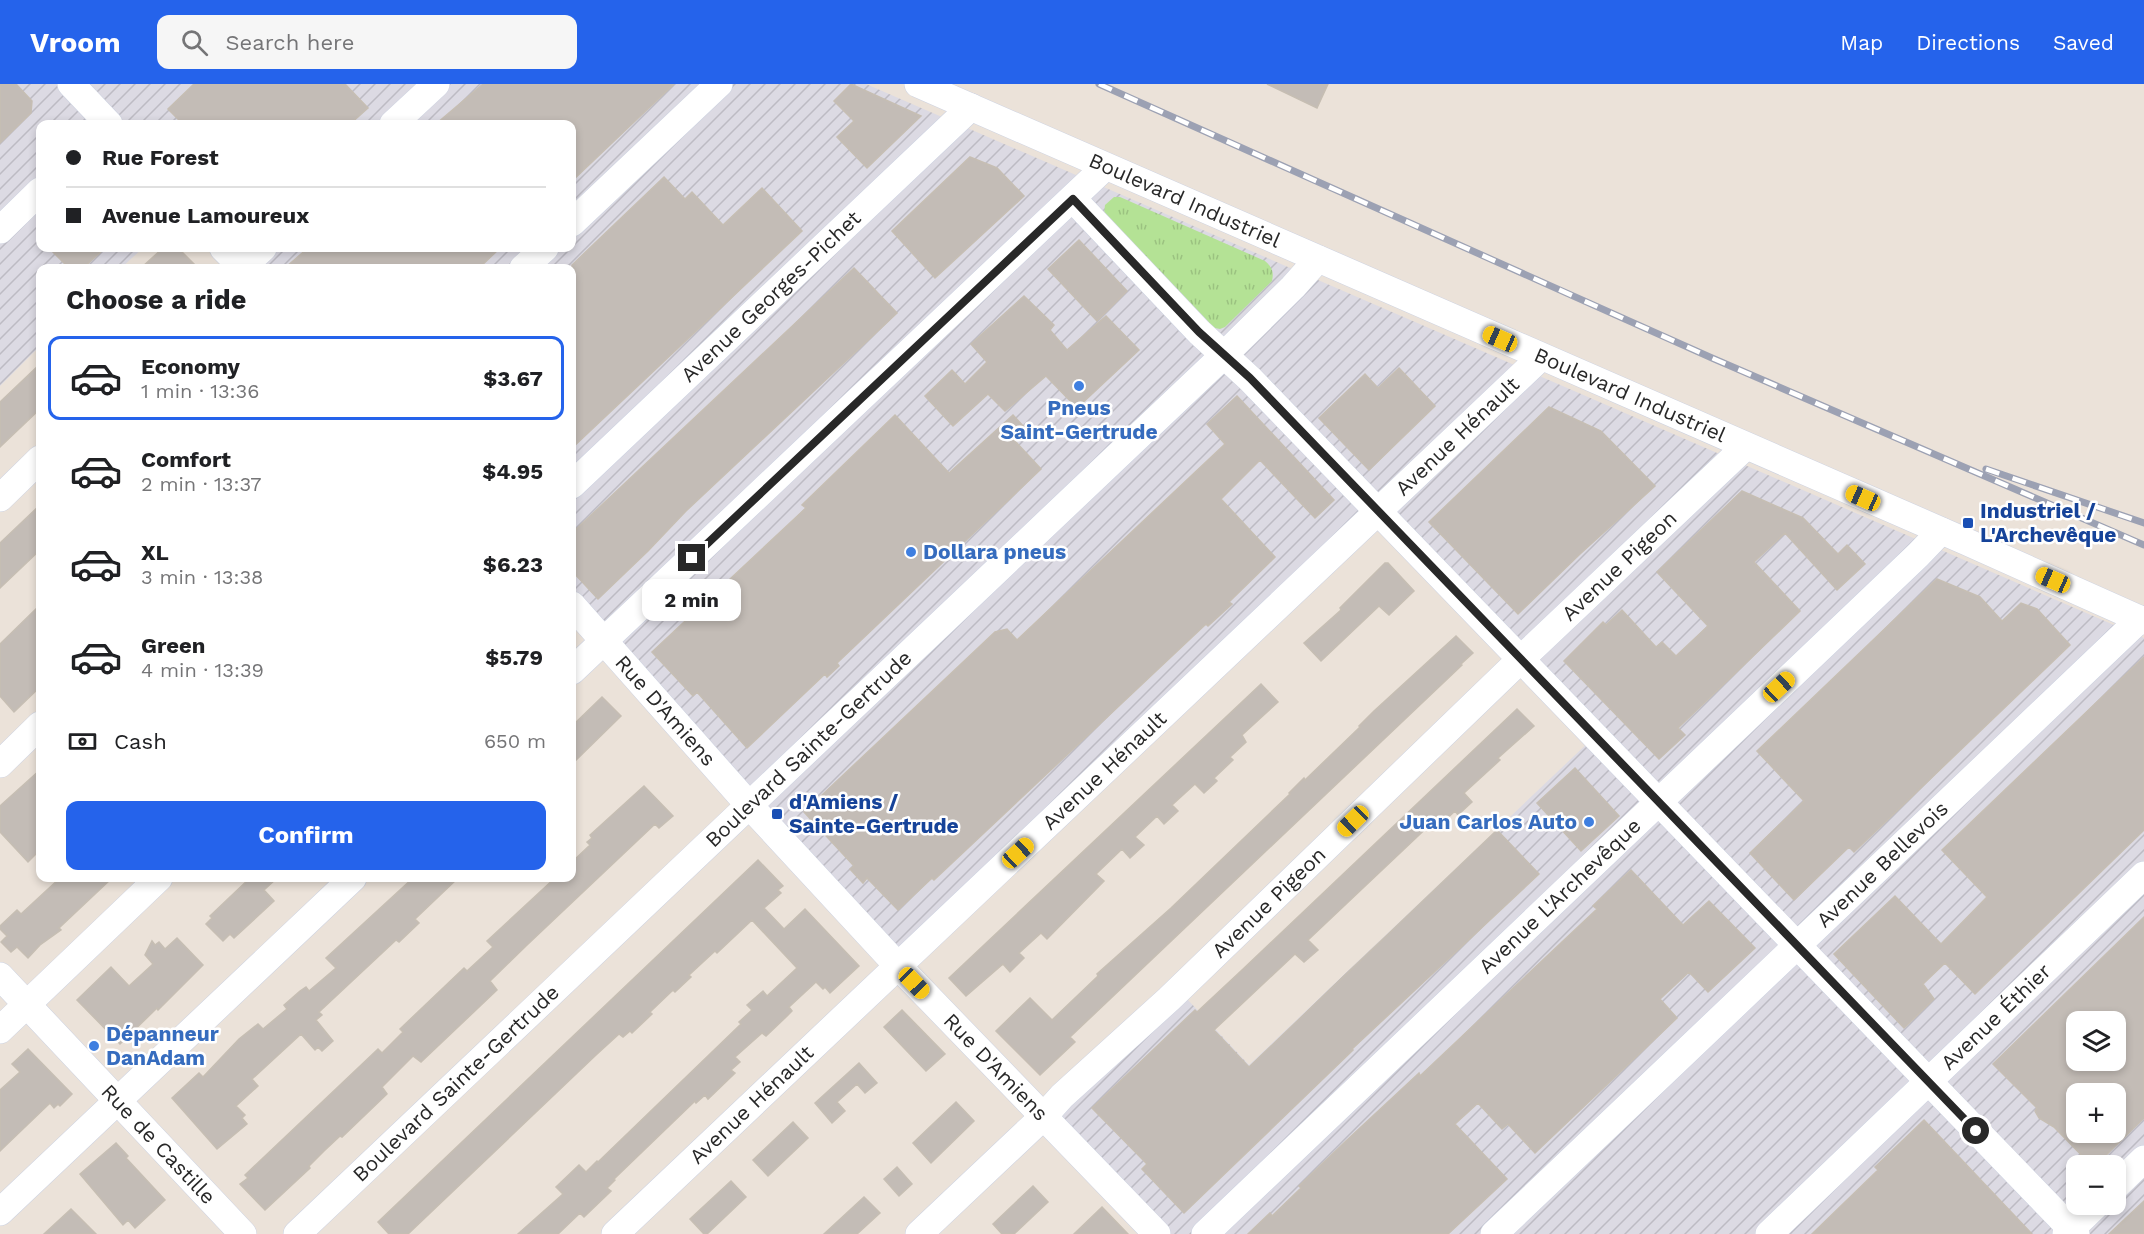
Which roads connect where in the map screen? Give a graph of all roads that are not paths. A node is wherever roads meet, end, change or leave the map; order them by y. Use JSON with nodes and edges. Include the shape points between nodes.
{"nodes":[{"id":1,"x":71,"y":84,"type":"edge"},
{"id":2,"x":436,"y":84,"type":"edge"},
{"id":3,"x":719,"y":84,"type":"edge"},
{"id":4,"x":918,"y":84,"type":"edge"},
{"id":5,"x":971,"y":107,"type":"junction"},
{"id":6,"x":105,"y":120,"type":"edge"},
{"id":7,"x":397,"y":120,"type":"edge"},
{"id":8,"x":1105,"y":167,"type":"junction"},
{"id":9,"x":36,"y":195,"type":"edge"},
{"id":10,"x":1073,"y":199,"type":"junction"},
{"id":11,"x":576,"y":219,"type":"edge"},
{"id":12,"x":0,"y":230,"type":"edge"},
{"id":13,"x":227,"y":252,"type":"edge"},
{"id":14,"x":259,"y":252,"type":"edge"},
{"id":15,"x":541,"y":252,"type":"edge"},
{"id":16,"x":1318,"y":259,"type":"junction"},
{"id":17,"x":238,"y":264,"type":"edge"},
{"id":18,"x":246,"y":264,"type":"edge"},
{"id":19,"x":527,"y":264,"type":"edge"},
{"id":20,"x":1224,"y":355,"type":"junction"},
{"id":21,"x":1541,"y":357,"type":"junction"},
{"id":22,"x":1746,"y":446,"type":"junction"},
{"id":23,"x":36,"y":463,"type":"edge"},
{"id":24,"x":576,"y":481,"type":"edge"},
{"id":25,"x":0,"y":498,"type":"edge"},
{"id":26,"x":1378,"y":512,"type":"junction"},
{"id":27,"x":1941,"y":531,"type":"junction"},
{"id":28,"x":576,"y":609,"type":"edge"},
{"id":29,"x":2142,"y":620,"type":"edge"},
{"id":30,"x":604,"y":640,"type":"junction"},
{"id":31,"x":1521,"y":659,"type":"junction"},
{"id":32,"x":576,"y":667,"type":"edge"},
{"id":33,"x":36,"y":729,"type":"edge"},
{"id":34,"x":0,"y":764,"type":"edge"},
{"id":35,"x":1657,"y":802,"type":"junction"},
{"id":36,"x":750,"y":805,"type":"junction"},
{"id":37,"x":2144,"y":875,"type":"edge"},
{"id":38,"x":155,"y":882,"type":"edge"},
{"id":39,"x":349,"y":882,"type":"edge"},
{"id":40,"x":1796,"y":945,"type":"junction"},
{"id":41,"x":898,"y":966,"type":"junction"},
{"id":42,"x":0,"y":976,"type":"edge"},
{"id":43,"x":27,"y":1004,"type":"junction"},
{"id":44,"x":0,"y":1029,"type":"edge"},
{"id":45,"x":1928,"y":1082,"type":"junction"},
{"id":46,"x":118,"y":1101,"type":"junction"},
{"id":47,"x":1044,"y":1116,"type":"junction"},
{"id":48,"x":2144,"y":1159,"type":"edge"},
{"id":49,"x":2126,"y":1176,"type":"edge"},
{"id":50,"x":0,"y":1212,"type":"edge"},
{"id":51,"x":2087,"y":1215,"type":"edge"},
{"id":52,"x":2071,"y":1232,"type":"edge"},
{"id":53,"x":243,"y":1234,"type":"edge"},
{"id":54,"x":297,"y":1234,"type":"edge"},
{"id":55,"x":615,"y":1234,"type":"edge"},
{"id":56,"x":919,"y":1234,"type":"edge"},
{"id":57,"x":1157,"y":1234,"type":"edge"},
{"id":58,"x":1205,"y":1234,"type":"edge"},
{"id":59,"x":1494,"y":1234,"type":"edge"},
{"id":60,"x":1769,"y":1234,"type":"edge"}],
"edges":[{"from":1,"to":6,"type":"street"},
{"from":2,"to":7,"type":"street"},
{"from":3,"to":11,"type":"street"},
{"from":4,"to":5,"type":"street","name":"Boulevard Industriel"},
{"from":5,"to":8,"type":"street","name":"Boulevard Industriel"},
{"from":5,"to":24,"type":"street","name":"Avenue Georges-Pichet"},
{"from":8,"to":10,"type":"street"},
{"from":8,"to":16,"type":"street","name":"Boulevard Industriel"},
{"from":9,"to":12,"type":"street"},
{"from":10,"to":20,"type":"street"},
{"from":10,"to":30,"type":"street"},
{"from":13,"to":17,"type":"street"},
{"from":14,"to":18,"type":"street"},
{"from":15,"to":19,"type":"street"},
{"from":16,"to":20,"type":"street","name":"Boulevard Sainte-Gertrude"},
{"from":16,"to":21,"type":"street","name":"Boulevard Industriel"},
{"from":20,"to":26,"type":"street"},
{"from":20,"to":36,"type":"street","name":"Boulevard Sainte-Gertrude"},
{"from":21,"to":22,"type":"street","name":"Boulevard Industriel"},
{"from":21,"to":26,"type":"street","name":"Avenue Hénault"},
{"from":22,"to":27,"type":"street","name":"Boulevard Industriel"},
{"from":22,"to":31,"type":"street","name":"Avenue Pigeon"},
{"from":23,"to":25,"type":"street"},
{"from":26,"to":31,"type":"street"},
{"from":26,"to":41,"type":"street","name":"Avenue Hénault"},
{"from":27,"to":29,"type":"street","name":"Boulevard Industriel"},
{"from":27,"to":35,"type":"street","name":"Avenue L'Archevêque"},
{"from":28,"to":30,"type":"street","name":"Rue D'Amiens"},
{"from":29,"to":40,"type":"street","name":"Avenue Bellevois"},
{"from":30,"to":32,"type":"street"},
{"from":30,"to":36,"type":"street","name":"Rue D'Amiens"},
{"from":31,"to":35,"type":"street"},
{"from":31,"to":47,"type":"street","name":"Avenue Pigeon"},
{"from":33,"to":34,"type":"street"},
{"from":35,"to":40,"type":"street"},
{"from":35,"to":58,"type":"street","name":"Avenue L'Archevêque"},
{"from":36,"to":41,"type":"street","name":"Rue D'Amiens"},
{"from":36,"to":54,"type":"street","name":"Boulevard Sainte-Gertrude"},
{"from":37,"to":45,"type":"street","name":"Avenue Éthier"},
{"from":38,"to":43,"type":"street"},
{"from":39,"to":46,"type":"street"},
{"from":40,"to":45,"type":"street"},
{"from":40,"to":59,"type":"street","name":"Avenue Bellevois"},
{"from":41,"to":47,"type":"street","name":"Rue D'Amiens"},
{"from":41,"to":55,"type":"street","name":"Avenue Hénault"},
{"from":42,"to":43,"type":"street","name":"Rue de Castille"},
{"from":43,"to":44,"type":"street"},
{"from":43,"to":46,"type":"street","name":"Rue de Castille"},
{"from":45,"to":52,"type":"street"},
{"from":45,"to":60,"type":"street","name":"Avenue Éthier"},
{"from":46,"to":50,"type":"street"},
{"from":46,"to":53,"type":"street","name":"Rue de Castille"},
{"from":47,"to":56,"type":"street","name":"Avenue Pigeon"},
{"from":47,"to":57,"type":"street","name":"Rue D'Amiens"},
{"from":48,"to":49,"type":"street"},
{"from":51,"to":52,"type":"street"}]}
